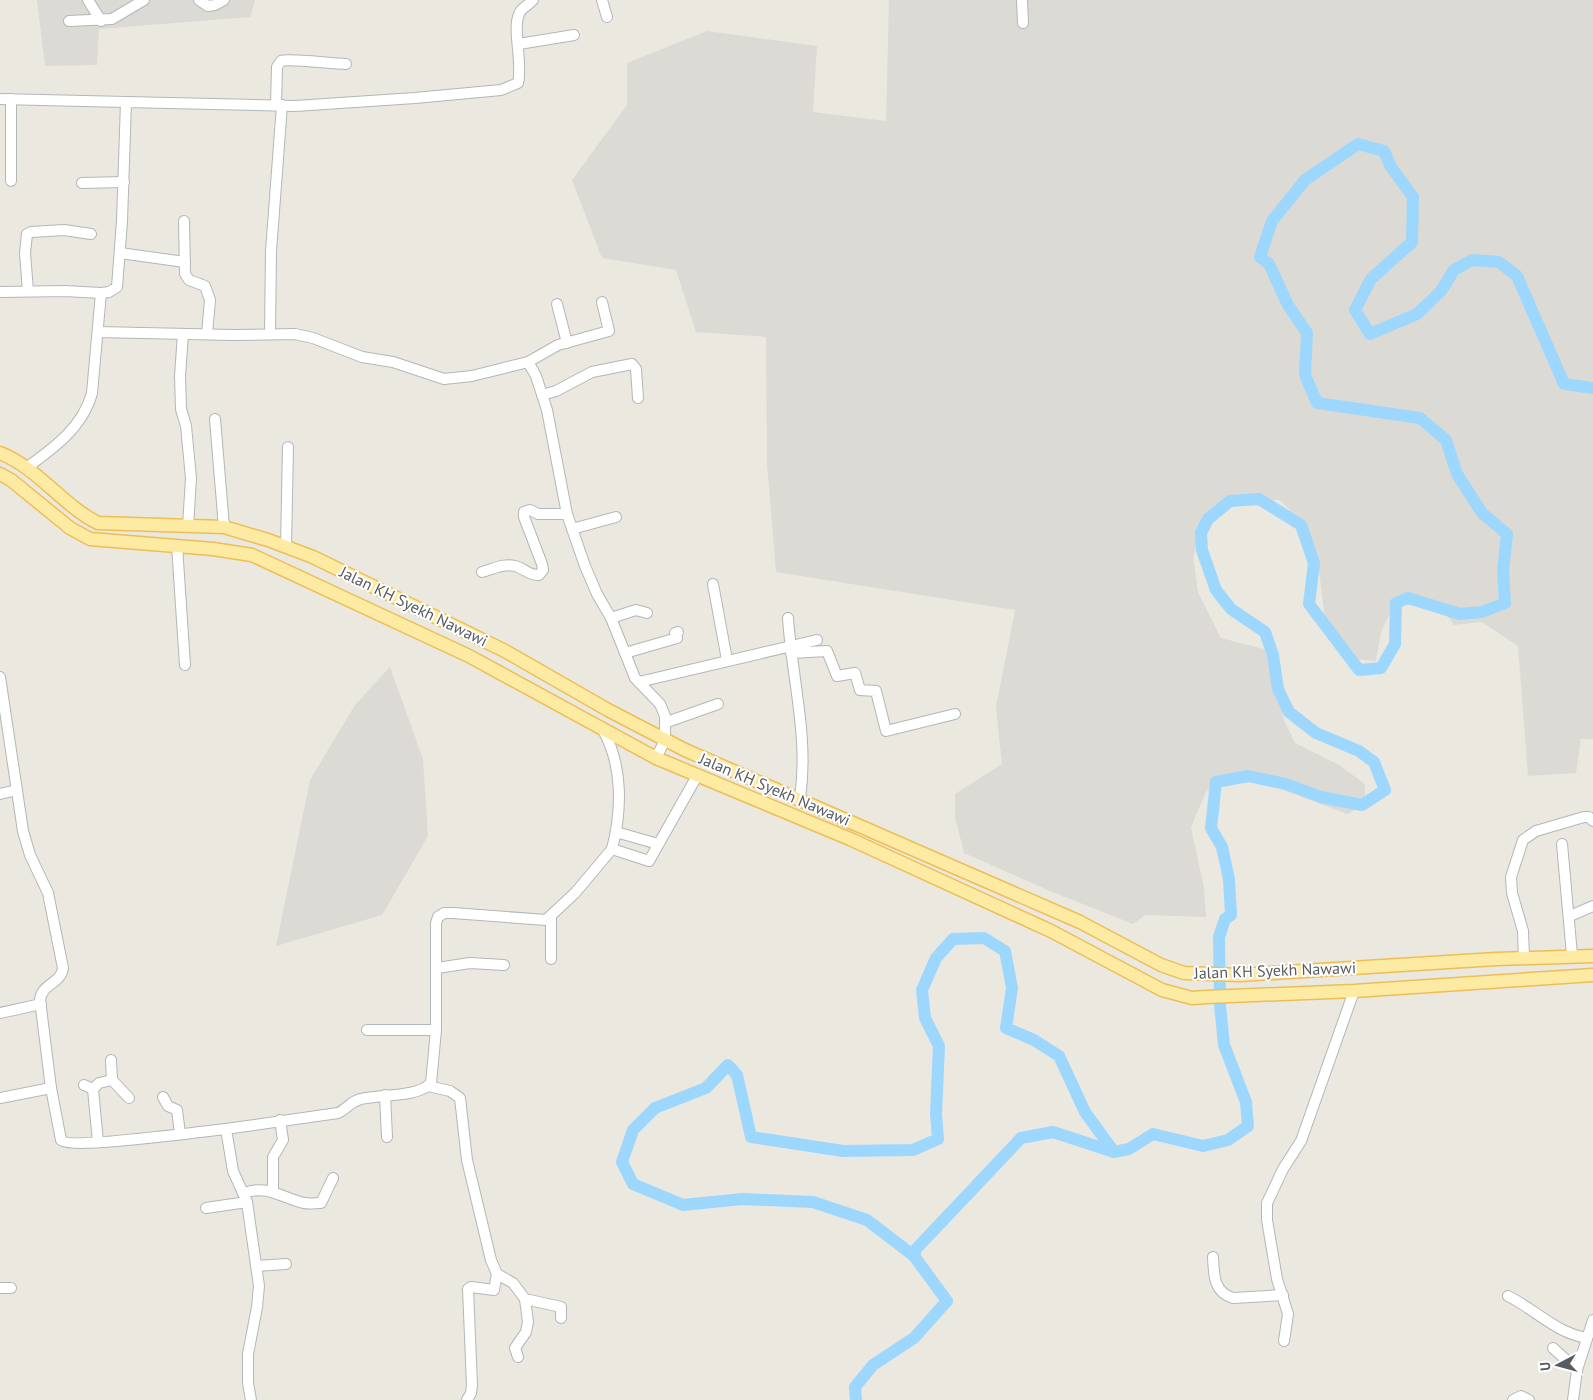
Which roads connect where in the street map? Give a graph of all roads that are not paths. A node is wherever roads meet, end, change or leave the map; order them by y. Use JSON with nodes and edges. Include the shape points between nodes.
{"nodes":[{"id":1,"x":88,"y":0,"type":"edge"},
{"id":2,"x":144,"y":0,"type":"edge"},
{"id":3,"x":199,"y":0,"type":"edge"},
{"id":4,"x":224,"y":0,"type":"edge"},
{"id":5,"x":533,"y":0,"type":"edge"},
{"id":6,"x":602,"y":0,"type":"edge"},
{"id":7,"x":1022,"y":0,"type":"edge"},
{"id":8,"x":607,"y":17,"type":"dead end"},
{"id":9,"x":101,"y":20,"type":"junction"},
{"id":10,"x":69,"y":21,"type":"dead end"},
{"id":11,"x":1023,"y":23,"type":"dead end"},
{"id":12,"x":574,"y":35,"type":"dead end"},
{"id":13,"x":518,"y":44,"type":"junction"},
{"id":14,"x":346,"y":64,"type":"dead end"},
{"id":15,"x":5,"y":99,"type":"edge"},
{"id":16,"x":126,"y":102,"type":"junction"},
{"id":17,"x":279,"y":105,"type":"junction"},
{"id":18,"x":10,"y":180,"type":"dead end"},
{"id":19,"x":124,"y":182,"type":"junction"},
{"id":20,"x":82,"y":183,"type":"dead end"},
{"id":21,"x":184,"y":221,"type":"dead end"},
{"id":22,"x":91,"y":234,"type":"dead end"},
{"id":23,"x":120,"y":254,"type":"junction"},
{"id":24,"x":184,"y":262,"type":"junction"},
{"id":25,"x":28,"y":291,"type":"junction"},
{"id":26,"x":0,"y":292,"type":"edge"},
{"id":27,"x":101,"y":293,"type":"junction"},
{"id":28,"x":602,"y":302,"type":"dead end"},
{"id":29,"x":556,"y":304,"type":"dead end"},
{"id":30,"x":98,"y":332,"type":"junction"},
{"id":31,"x":270,"y":333,"type":"junction"},
{"id":32,"x":183,"y":334,"type":"junction"},
{"id":33,"x":207,"y":334,"type":"junction"},
{"id":34,"x":567,"y":342,"type":"junction"},
{"id":35,"x":528,"y":362,"type":"junction"},
{"id":36,"x":542,"y":395,"type":"junction"},
{"id":37,"x":638,"y":398,"type":"dead end"},
{"id":38,"x":214,"y":419,"type":"dead end"},
{"id":39,"x":288,"y":447,"type":"dead end"},
{"id":40,"x":0,"y":453,"type":"edge"},
{"id":41,"x":26,"y":468,"type":"junction"},
{"id":42,"x":0,"y":474,"type":"edge"},
{"id":43,"x":567,"y":514,"type":"junction"},
{"id":44,"x":616,"y":517,"type":"dead end"},
{"id":45,"x":188,"y":526,"type":"junction"},
{"id":46,"x":224,"y":527,"type":"junction"},
{"id":47,"x":572,"y":529,"type":"junction"},
{"id":48,"x":177,"y":546,"type":"junction"},
{"id":49,"x":286,"y":547,"type":"junction"},
{"id":50,"x":482,"y":572,"type":"dead end"},
{"id":51,"x":713,"y":584,"type":"dead end"},
{"id":52,"x":648,"y":613,"type":"dead end"},
{"id":53,"x":611,"y":618,"type":"junction"},
{"id":54,"x":788,"y":618,"type":"dead end"},
{"id":55,"x":678,"y":632,"type":"dead end"},
{"id":56,"x":817,"y":640,"type":"dead end"},
{"id":57,"x":790,"y":650,"type":"junction"},
{"id":58,"x":625,"y":654,"type":"junction"},
{"id":59,"x":727,"y":660,"type":"junction"},
{"id":60,"x":184,"y":665,"type":"dead end"},
{"id":61,"x":639,"y":682,"type":"junction"},
{"id":62,"x":0,"y":684,"type":"edge"},
{"id":63,"x":718,"y":704,"type":"dead end"},
{"id":64,"x":955,"y":714,"type":"dead end"},
{"id":65,"x":667,"y":722,"type":"junction"},
{"id":66,"x":603,"y":730,"type":"junction"},
{"id":67,"x":665,"y":740,"type":"junction"},
{"id":68,"x":656,"y":758,"type":"junction"},
{"id":69,"x":697,"y":776,"type":"junction"},
{"id":70,"x":17,"y":790,"type":"junction"},
{"id":71,"x":0,"y":794,"type":"edge"},
{"id":72,"x":800,"y":798,"type":"junction"},
{"id":73,"x":1593,"y":822,"type":"edge"},
{"id":74,"x":616,"y":832,"type":"junction"},
{"id":75,"x":658,"y":844,"type":"junction"},
{"id":76,"x":1562,"y":844,"type":"dead end"},
{"id":77,"x":612,"y":849,"type":"junction"},
{"id":78,"x":1593,"y":906,"type":"edge"},
{"id":79,"x":1570,"y":916,"type":"junction"},
{"id":80,"x":551,"y":918,"type":"junction"},
{"id":81,"x":1572,"y":956,"type":"junction"},
{"id":82,"x":1593,"y":956,"type":"edge"},
{"id":83,"x":551,"y":958,"type":"dead end"},
{"id":84,"x":1524,"y":958,"type":"junction"},
{"id":85,"x":504,"y":965,"type":"dead end"},
{"id":86,"x":437,"y":968,"type":"junction"},
{"id":87,"x":1593,"y":975,"type":"edge"},
{"id":88,"x":1354,"y":991,"type":"junction"},
{"id":89,"x":41,"y":1004,"type":"junction"},
{"id":90,"x":0,"y":1013,"type":"edge"},
{"id":91,"x":367,"y":1030,"type":"dead end"},
{"id":92,"x":436,"y":1030,"type":"junction"},
{"id":93,"x":111,"y":1060,"type":"dead end"},
{"id":94,"x":112,"y":1080,"type":"junction"},
{"id":95,"x":428,"y":1086,"type":"junction"},
{"id":96,"x":51,"y":1088,"type":"junction"},
{"id":97,"x":385,"y":1095,"type":"junction"},
{"id":98,"x":163,"y":1097,"type":"dead end"},
{"id":99,"x":0,"y":1098,"type":"edge"},
{"id":100,"x":129,"y":1098,"type":"dead end"},
{"id":101,"x":280,"y":1120,"type":"junction"},
{"id":102,"x":226,"y":1129,"type":"junction"},
{"id":103,"x":180,"y":1134,"type":"junction"},
{"id":104,"x":387,"y":1137,"type":"dead end"},
{"id":105,"x":98,"y":1142,"type":"junction"},
{"id":106,"x":333,"y":1178,"type":"dead end"},
{"id":107,"x":273,"y":1192,"type":"junction"},
{"id":108,"x":246,"y":1198,"type":"junction"},
{"id":109,"x":206,"y":1208,"type":"dead end"},
{"id":110,"x":1212,"y":1257,"type":"dead end"},
{"id":111,"x":286,"y":1264,"type":"dead end"},
{"id":112,"x":256,"y":1266,"type":"junction"},
{"id":113,"x":497,"y":1274,"type":"junction"},
{"id":114,"x":0,"y":1288,"type":"edge"},
{"id":115,"x":11,"y":1288,"type":"dead end"},
{"id":116,"x":1283,"y":1295,"type":"junction"},
{"id":117,"x":1508,"y":1296,"type":"dead end"},
{"id":118,"x":526,"y":1299,"type":"junction"},
{"id":119,"x":561,"y":1318,"type":"dead end"},
{"id":120,"x":1593,"y":1320,"type":"edge"},
{"id":121,"x":1587,"y":1338,"type":"junction"},
{"id":122,"x":1284,"y":1341,"type":"dead end"},
{"id":123,"x":1553,"y":1348,"type":"dead end"},
{"id":124,"x":518,"y":1357,"type":"dead end"},
{"id":125,"x":1577,"y":1370,"type":"junction"},
{"id":126,"x":252,"y":1400,"type":"edge"},
{"id":127,"x":467,"y":1400,"type":"edge"},
{"id":128,"x":1513,"y":1400,"type":"edge"},
{"id":129,"x":1529,"y":1400,"type":"edge"},
{"id":130,"x":1573,"y":1400,"type":"edge"}],
"edges":[{"from":1,"to":9,"type":"street"},
{"from":2,"to":9,"type":"street","via":[[119,16]]},
{"from":3,"to":4,"type":"street","via":[[208,6]]},
{"from":5,"to":13,"type":"street","via":[[519,14]]},
{"from":6,"to":8,"type":"street"},
{"from":7,"to":11,"type":"street"},
{"from":9,"to":10,"type":"street"},
{"from":12,"to":13,"type":"street"},
{"from":13,"to":17,"type":"street","via":[[521,73],[518,83],[507,88],[415,98]]},
{"from":14,"to":17,"type":"street","via":[[281,61],[277,68]]},
{"from":15,"to":16,"type":"street"},
{"from":15,"to":18,"type":"street"},
{"from":16,"to":17,"type":"street"},
{"from":16,"to":19,"type":"street"},
{"from":17,"to":31,"type":"street"},
{"from":19,"to":20,"type":"street"},
{"from":19,"to":23,"type":"street"},
{"from":21,"to":24,"type":"street"},
{"from":22,"to":25,"type":"street","via":[[64,230],[27,234]]},
{"from":23,"to":24,"type":"street"},
{"from":23,"to":27,"type":"street","via":[[116,287]]},
{"from":24,"to":33,"type":"street","via":[[189,280],[205,286],[208,291]]},
{"from":25,"to":26,"type":"street"},
{"from":25,"to":27,"type":"street"},
{"from":27,"to":30,"type":"street"},
{"from":28,"to":34,"type":"street","via":[[609,331]]},
{"from":29,"to":34,"type":"street"},
{"from":30,"to":32,"type":"street"},
{"from":30,"to":41,"type":"street","via":[[92,393],[82,419],[49,452]]},
{"from":31,"to":33,"type":"street"},
{"from":31,"to":35,"type":"street","via":[[313,338],[362,357],[393,362],[444,379],[472,376]]},
{"from":32,"to":33,"type":"street"},
{"from":32,"to":45,"type":"street","via":[[180,376],[190,478]]},
{"from":34,"to":35,"type":"street"},
{"from":35,"to":36,"type":"street"},
{"from":36,"to":37,"type":"street","via":[[592,372],[632,364],[636,369]]},
{"from":36,"to":43,"type":"street"},
{"from":38,"to":46,"type":"street"},
{"from":39,"to":49,"type":"street"},
{"from":40,"to":41,"type":"main road","name":"Jalan KH Syekh Nawawi"},
{"from":41,"to":45,"type":"main road","name":"Jalan KH Syekh Nawawi","via":[[80,513],[98,523]]},
{"from":42,"to":48,"type":"main road","name":"Jalan KH Syekh Nawawi","via":[[85,537]]},
{"from":43,"to":47,"type":"street"},
{"from":43,"to":50,"type":"street","via":[[524,512],[542,564],[543,570],[538,575],[506,565]]},
{"from":44,"to":47,"type":"street"},
{"from":45,"to":46,"type":"main road","name":"Jalan KH Syekh Nawawi"},
{"from":46,"to":49,"type":"main road","name":"Jalan KH Syekh Nawawi"},
{"from":47,"to":53,"type":"street","via":[[594,587]]},
{"from":48,"to":60,"type":"street"},
{"from":48,"to":66,"type":"main road","name":"Jalan KH Syekh Nawawi","via":[[252,555],[469,656]]},
{"from":49,"to":67,"type":"main road","name":"Jalan KH Syekh Nawawi","via":[[496,646]]},
{"from":51,"to":59,"type":"street"},
{"from":52,"to":53,"type":"street","via":[[636,610]]},
{"from":53,"to":58,"type":"street"},
{"from":54,"to":57,"type":"street"},
{"from":55,"to":58,"type":"street","via":[[675,633],[677,638]]},
{"from":56,"to":57,"type":"street"},
{"from":57,"to":59,"type":"street"},
{"from":57,"to":64,"type":"street","via":[[827,651],[837,676],[855,673],[860,690],[876,691],[886,731]]},
{"from":57,"to":72,"type":"street","via":[[803,738]]},
{"from":58,"to":61,"type":"street"},
{"from":59,"to":61,"type":"street"},
{"from":61,"to":65,"type":"street","via":[[660,704]]},
{"from":62,"to":70,"type":"street"},
{"from":63,"to":65,"type":"street"},
{"from":65,"to":67,"type":"street"},
{"from":66,"to":68,"type":"main road","name":"Jalan KH Syekh Nawawi"},
{"from":66,"to":74,"type":"street","via":[[612,745],[617,765]]},
{"from":67,"to":68,"type":"street"},
{"from":67,"to":72,"type":"main road","name":"Jalan KH Syekh Nawawi","via":[[726,769]]},
{"from":68,"to":69,"type":"main road","name":"Jalan KH Syekh Nawawi"},
{"from":69,"to":75,"type":"street"},
{"from":69,"to":88,"type":"main road","name":"Jalan KH Syekh Nawawi","via":[[850,839],[1051,931],[1162,990],[1192,998]]},
{"from":70,"to":71,"type":"street"},
{"from":70,"to":89,"type":"street","via":[[30,855],[48,893],[63,968],[59,978],[44,988]]},
{"from":72,"to":84,"type":"main road","name":"Jalan KH Syekh Nawawi","via":[[1080,922],[1161,966],[1184,973],[1240,975]]},
{"from":73,"to":84,"type":"street","via":[[1584,817],[1536,831],[1521,844],[1511,886],[1522,931]]},
{"from":74,"to":75,"type":"street"},
{"from":74,"to":77,"type":"street"},
{"from":75,"to":77,"type":"street","via":[[649,861]]},
{"from":76,"to":79,"type":"street"},
{"from":77,"to":80,"type":"street"},
{"from":78,"to":79,"type":"street"},
{"from":79,"to":81,"type":"street"},
{"from":80,"to":83,"type":"street"},
{"from":80,"to":86,"type":"street","via":[[540,921],[444,913],[436,923]]},
{"from":81,"to":82,"type":"main road","name":"Jalan KH Syekh Nawawi"},
{"from":81,"to":84,"type":"main road","name":"Jalan KH Syekh Nawawi"},
{"from":85,"to":86,"type":"street","via":[[470,963]]},
{"from":86,"to":92,"type":"street"},
{"from":87,"to":88,"type":"main road","name":"Jalan KH Syekh Nawawi"},
{"from":88,"to":116,"type":"street","via":[[1301,1141],[1283,1169],[1267,1204],[1269,1232]]},
{"from":89,"to":90,"type":"street"},
{"from":89,"to":96,"type":"street"},
{"from":91,"to":92,"type":"street"},
{"from":92,"to":95,"type":"street","via":[[431,1083]]},
{"from":93,"to":94,"type":"street"},
{"from":94,"to":100,"type":"street"},
{"from":94,"to":105,"type":"street","via":[[88,1087]]},
{"from":95,"to":97,"type":"street","via":[[416,1092]]},
{"from":95,"to":113,"type":"street","via":[[450,1091],[460,1098],[467,1160]]},
{"from":96,"to":99,"type":"street"},
{"from":96,"to":105,"type":"street","via":[[61,1140],[67,1144]]},
{"from":97,"to":101,"type":"street","via":[[352,1102],[338,1114]]},
{"from":97,"to":104,"type":"street"},
{"from":98,"to":103,"type":"street","via":[[168,1106],[177,1110]]},
{"from":101,"to":102,"type":"street"},
{"from":101,"to":107,"type":"street","via":[[283,1140],[272,1158]]},
{"from":102,"to":103,"type":"street"},
{"from":102,"to":108,"type":"street","via":[[233,1171]]},
{"from":103,"to":105,"type":"street"},
{"from":106,"to":107,"type":"street","via":[[321,1203],[303,1203]]},
{"from":107,"to":108,"type":"street","via":[[255,1190]]},
{"from":108,"to":109,"type":"street"},
{"from":108,"to":112,"type":"street"},
{"from":110,"to":116,"type":"street","via":[[1215,1280],[1227,1296]]},
{"from":111,"to":112,"type":"street"},
{"from":112,"to":126,"type":"street","via":[[259,1299],[248,1354],[248,1383]]},
{"from":113,"to":118,"type":"street","via":[[513,1284]]},
{"from":113,"to":127,"type":"street","via":[[494,1290],[471,1286],[468,1289],[472,1385]]},
{"from":114,"to":115,"type":"street"},
{"from":116,"to":122,"type":"street","via":[[1288,1314]]},
{"from":117,"to":121,"type":"street","via":[[1564,1332]]},
{"from":118,"to":119,"type":"street","via":[[562,1307]]},
{"from":118,"to":124,"type":"street","via":[[528,1322],[526,1332],[515,1348]]},
{"from":120,"to":121,"type":"street"},
{"from":121,"to":125,"type":"street"},
{"from":123,"to":125,"type":"street"},
{"from":125,"to":130,"type":"street"},
{"from":128,"to":129,"type":"street","via":[[1521,1396]]}]}
